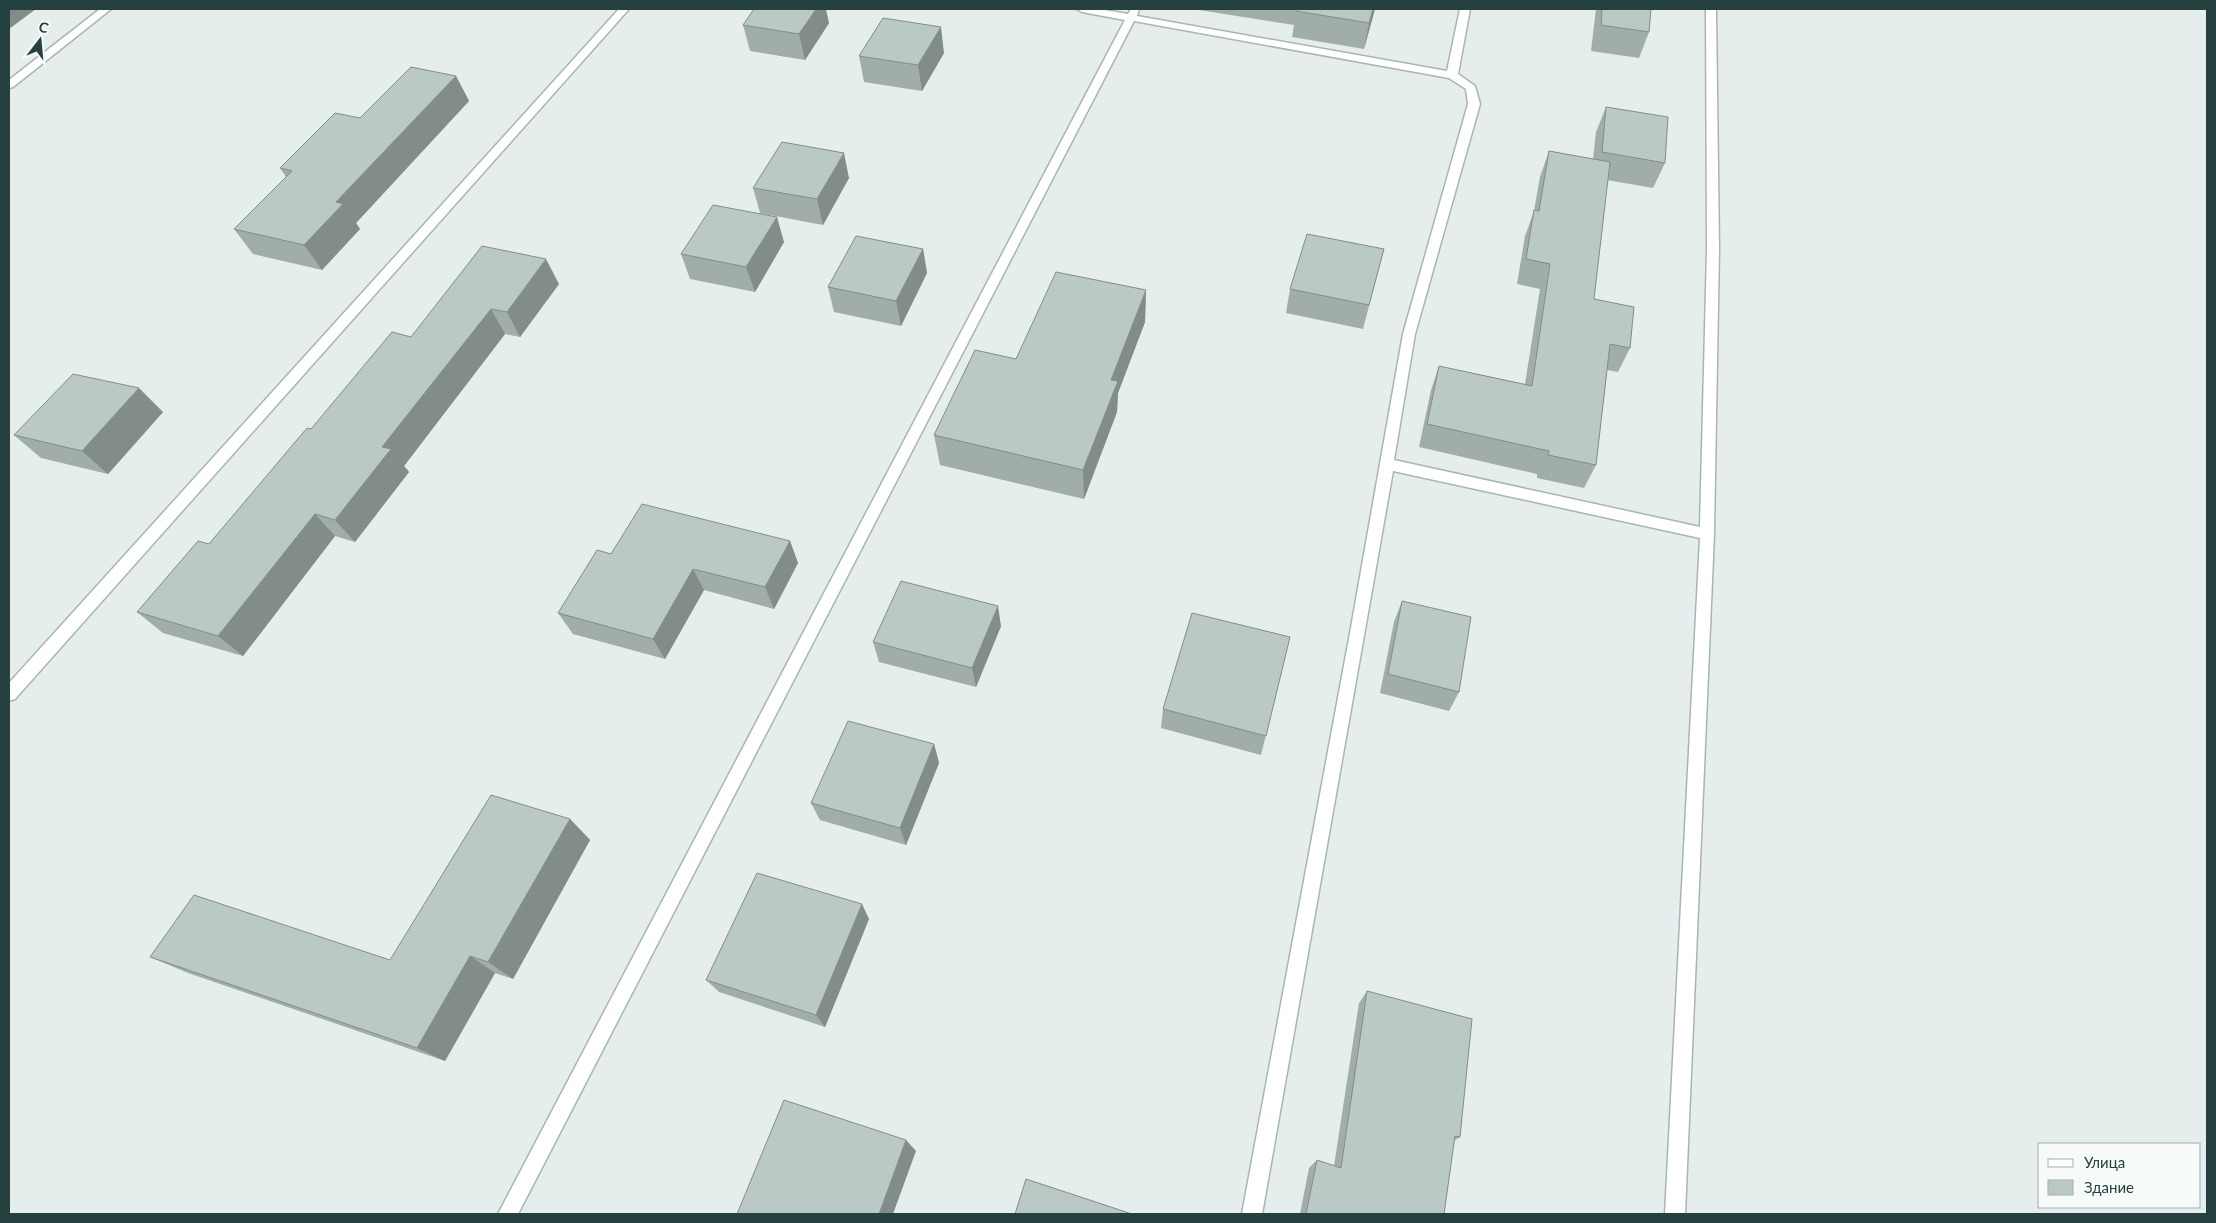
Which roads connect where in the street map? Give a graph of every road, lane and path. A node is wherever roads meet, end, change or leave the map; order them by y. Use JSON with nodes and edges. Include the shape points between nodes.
{"nodes":[{"id":1,"x":106,"y":9,"type":"edge"},
{"id":2,"x":624,"y":9,"type":"edge"},
{"id":3,"x":1082,"y":9,"type":"edge"},
{"id":4,"x":1465,"y":9,"type":"edge"},
{"id":5,"x":1711,"y":9,"type":"edge"},
{"id":6,"x":1133,"y":13,"type":"edge"},
{"id":7,"x":1452,"y":75,"type":"junction"},
{"id":8,"x":9,"y":85,"type":"edge"},
{"id":9,"x":1388,"y":464,"type":"junction"},
{"id":10,"x":1707,"y":534,"type":"junction"},
{"id":11,"x":9,"y":694,"type":"edge"},
{"id":12,"x":508,"y":1214,"type":"edge"},
{"id":13,"x":1252,"y":1214,"type":"edge"},
{"id":14,"x":1675,"y":1214,"type":"edge"}],
"edges":[{"from":1,"to":8,"type":"street"},
{"from":2,"to":11,"type":"street"},
{"from":3,"to":6,"type":"street"},
{"from":4,"to":7,"type":"street"},
{"from":5,"to":10,"type":"street","via":[[1713,249]]},
{"from":6,"to":7,"type":"street"},
{"from":6,"to":12,"type":"street"},
{"from":7,"to":9,"type":"street","via":[[1471,88],[1474,104],[1409,334]]},
{"from":9,"to":10,"type":"street"},
{"from":9,"to":13,"type":"street"},
{"from":10,"to":14,"type":"street"}]}
